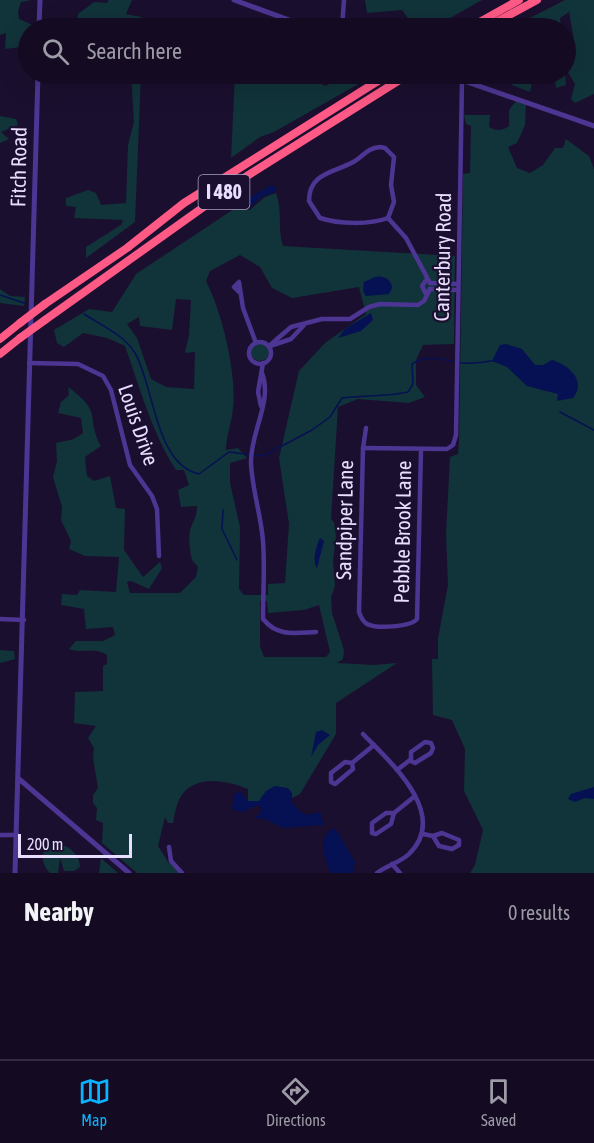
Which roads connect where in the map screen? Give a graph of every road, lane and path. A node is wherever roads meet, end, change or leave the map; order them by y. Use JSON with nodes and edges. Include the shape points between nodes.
{"nodes":[{"id":1,"x":40,"y":0,"type":"edge"},
{"id":2,"x":234,"y":0,"type":"edge"},
{"id":3,"x":344,"y":0,"type":"edge"},
{"id":4,"x":519,"y":0,"type":"edge"},
{"id":5,"x":537,"y":0,"type":"edge"},
{"id":6,"x":39,"y":18,"type":"edge"},
{"id":7,"x":284,"y":18,"type":"edge"},
{"id":8,"x":343,"y":18,"type":"edge"},
{"id":9,"x":487,"y":18,"type":"edge"},
{"id":10,"x":504,"y":18,"type":"edge"},
{"id":11,"x":38,"y":84,"type":"edge"},
{"id":12,"x":373,"y":84,"type":"edge"},
{"id":13,"x":394,"y":84,"type":"edge"},
{"id":14,"x":462,"y":84,"type":"edge"},
{"id":15,"x":473,"y":84,"type":"edge"},
{"id":16,"x":594,"y":126,"type":"edge"},
{"id":17,"x":388,"y":218,"type":"junction"},
{"id":18,"x":429,"y":283,"type":"junction"},
{"id":19,"x":458,"y":287,"type":"junction"},
{"id":20,"x":239,"y":292,"type":"dead end"},
{"id":21,"x":426,"y":294,"type":"junction"},
{"id":22,"x":304,"y":325,"type":"junction"},
{"id":23,"x":0,"y":339,"type":"edge"},
{"id":24,"x":256,"y":343,"type":"junction"},
{"id":25,"x":269,"y":346,"type":"junction"},
{"id":26,"x":0,"y":354,"type":"edge"},
{"id":27,"x":30,"y":363,"type":"junction"},
{"id":28,"x":263,"y":363,"type":"junction"},
{"id":29,"x":366,"y":428,"type":"dead end"},
{"id":30,"x":363,"y":448,"type":"junction"},
{"id":31,"x":421,"y":450,"type":"junction"},
{"id":32,"x":159,"y":556,"type":"dead end"},
{"id":33,"x":359,"y":612,"type":"joint"},
{"id":34,"x":0,"y":619,"type":"edge"},
{"id":35,"x":24,"y":620,"type":"junction"},
{"id":36,"x":316,"y":632,"type":"dead end"},
{"id":37,"x":363,"y":734,"type":"dead end"},
{"id":38,"x":374,"y":745,"type":"junction"},
{"id":39,"x":410,"y":760,"type":"junction"},
{"id":40,"x":352,"y":763,"type":"junction"},
{"id":41,"x":397,"y":770,"type":"junction"},
{"id":42,"x":19,"y":779,"type":"junction"},
{"id":43,"x":415,"y":796,"type":"junction"},
{"id":44,"x":394,"y":813,"type":"junction"},
{"id":45,"x":423,"y":834,"type":"junction"},
{"id":46,"x":0,"y":835,"type":"edge"},
{"id":47,"x":17,"y":835,"type":"junction"},
{"id":48,"x":433,"y":836,"type":"junction"},
{"id":49,"x":168,"y":847,"type":"dead end"},
{"id":50,"x":392,"y":864,"type":"junction"},
{"id":51,"x":15,"y":873,"type":"edge"},
{"id":52,"x":129,"y":873,"type":"edge"},
{"id":53,"x":182,"y":873,"type":"edge"},
{"id":54,"x":377,"y":873,"type":"edge"},
{"id":55,"x":400,"y":873,"type":"edge"}],
"edges":[{"from":1,"to":6,"type":"street"},
{"from":2,"to":7,"type":"street"},
{"from":3,"to":8,"type":"street"},
{"from":4,"to":9,"type":"highway"},
{"from":5,"to":10,"type":"highway"},
{"from":11,"to":27,"type":"street","name":"Fitch Road"},
{"from":12,"to":23,"type":"highway","number":"I 480","bridge":true,"via":[[184,203]]},
{"from":13,"to":26,"type":"highway","number":"I 480","bridge":true,"via":[[247,176]]},
{"from":14,"to":19,"type":"street","name":"Canterbury Road"},
{"from":15,"to":16,"type":"street"},
{"from":17,"to":17,"type":"street","via":[[394,202],[391,185],[395,167],[394,157],[385,148],[372,148],[312,183],[310,207],[320,218],[350,222]]},
{"from":17,"to":18,"type":"street","via":[[406,238]]},
{"from":18,"to":19,"type":"street"},
{"from":18,"to":21,"type":"street"},
{"from":18,"to":21,"type":"street","via":[[422,286]]},
{"from":19,"to":31,"type":"street","name":"Canterbury Road","via":[[456,435],[447,449]]},
{"from":20,"to":24,"type":"street"},
{"from":21,"to":22,"type":"street","via":[[418,305],[380,304],[350,319],[322,319]]},
{"from":22,"to":25,"type":"street","via":[[291,339]]},
{"from":22,"to":25,"type":"street","via":[[291,327]]},
{"from":24,"to":25,"type":"street"},
{"from":24,"to":28,"type":"street","via":[[250,355],[253,361]]},
{"from":25,"to":28,"type":"street","via":[[271,356]]},
{"from":27,"to":32,"type":"street","name":"Louis Drive","via":[[78,364],[104,376],[130,465],[157,509]]},
{"from":27,"to":35,"type":"street","name":"Fitch Road"},
{"from":28,"to":36,"type":"street","via":[[266,382],[251,464],[263,540],[263,619],[272,630],[283,634]]},
{"from":29,"to":30,"type":"street","name":"Sandpiper Lane"},
{"from":30,"to":31,"type":"street"},
{"from":30,"to":33,"type":"street","name":"Sandpiper Lane"},
{"from":31,"to":33,"type":"street","name":"Pebble Brook Lane","via":[[417,619],[405,626],[369,626],[361,620]]},
{"from":34,"to":35,"type":"street"},
{"from":35,"to":42,"type":"street","name":"Fitch Road"},
{"from":37,"to":38,"type":"street"},
{"from":38,"to":40,"type":"street"},
{"from":38,"to":41,"type":"street"},
{"from":39,"to":39,"type":"street","via":[[415,763],[430,753],[431,743],[418,745]]},
{"from":39,"to":41,"type":"street"},
{"from":40,"to":40,"type":"street","via":[[350,773],[336,784],[331,782],[331,772],[339,765]]},
{"from":41,"to":43,"type":"street"},
{"from":42,"to":47,"type":"street","name":"Fitch Road"},
{"from":42,"to":52,"type":"street"},
{"from":43,"to":44,"type":"street"},
{"from":43,"to":45,"type":"street","via":[[423,814]]},
{"from":44,"to":44,"type":"street","via":[[380,816],[372,823],[372,833],[391,824]]},
{"from":45,"to":48,"type":"street"},
{"from":45,"to":50,"type":"street","via":[[408,855]]},
{"from":46,"to":47,"type":"street"},
{"from":47,"to":51,"type":"street","name":"Fitch Road"},
{"from":48,"to":48,"type":"street","via":[[439,846],[452,849],[459,845],[454,836]]},
{"from":49,"to":53,"type":"street","via":[[171,861]]},
{"from":50,"to":54,"type":"street"},
{"from":50,"to":55,"type":"street"}]}
